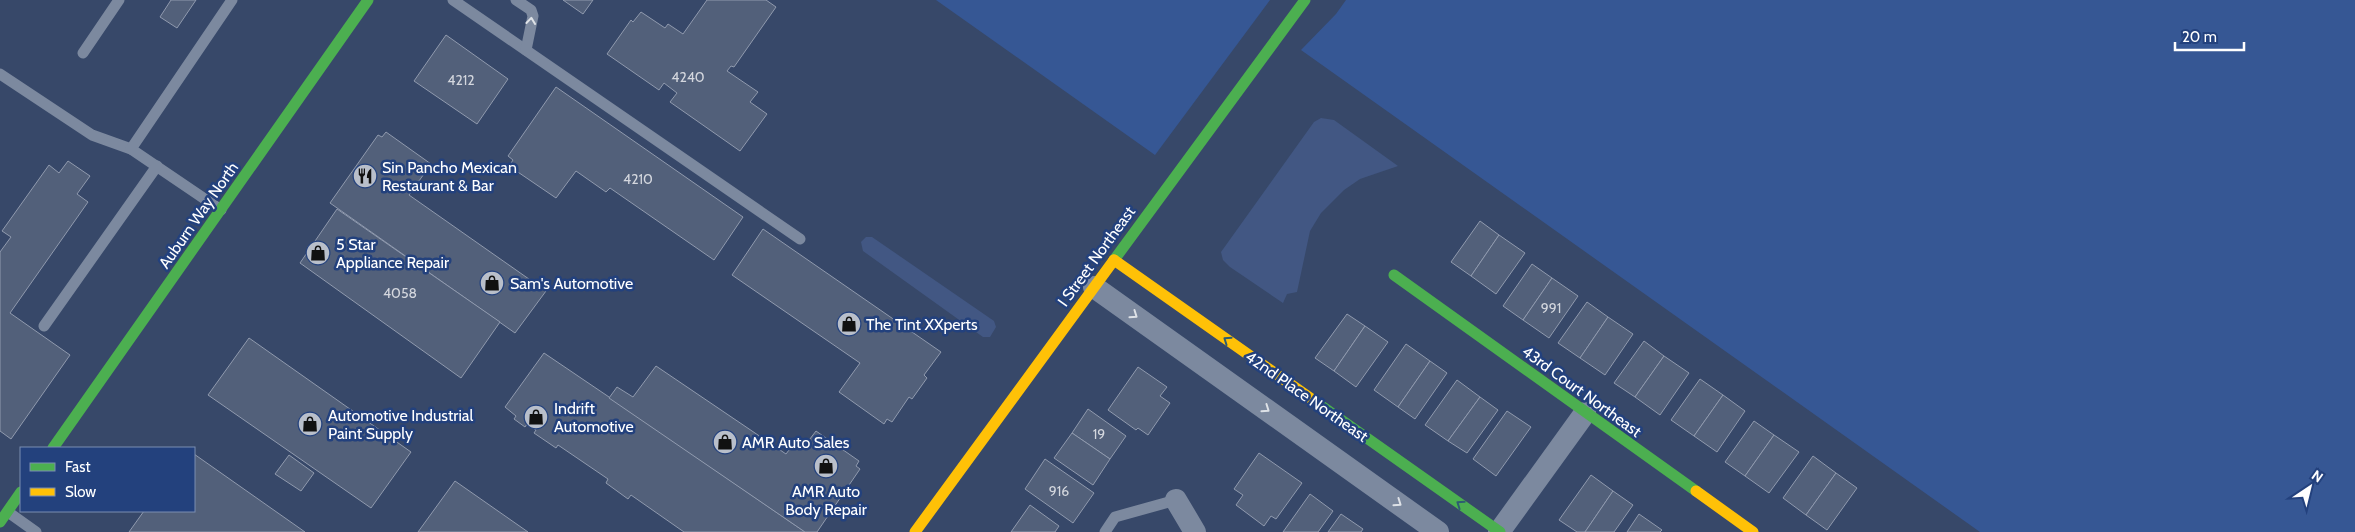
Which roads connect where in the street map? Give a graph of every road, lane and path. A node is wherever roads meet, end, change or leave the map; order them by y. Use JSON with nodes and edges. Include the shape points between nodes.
{"nodes":[{"id":1,"x":119,"y":0,"type":"edge"},
{"id":2,"x":232,"y":0,"type":"edge"},
{"id":3,"x":368,"y":0,"type":"edge"},
{"id":4,"x":453,"y":0,"type":"edge"},
{"id":5,"x":516,"y":0,"type":"edge"},
{"id":6,"x":1305,"y":0,"type":"edge"},
{"id":7,"x":526,"y":50,"type":"junction"},
{"id":8,"x":83,"y":53,"type":"dead end"},
{"id":9,"x":0,"y":74,"type":"edge"},
{"id":10,"x":131,"y":149,"type":"junction"},
{"id":11,"x":157,"y":166,"type":"junction"},
{"id":12,"x":221,"y":210,"type":"junction"},
{"id":13,"x":800,"y":239,"type":"dead end"},
{"id":14,"x":1114,"y":260,"type":"junction"},
{"id":15,"x":1394,"y":275,"type":"dead end"},
{"id":16,"x":1094,"y":287,"type":"junction"},
{"id":17,"x":44,"y":326,"type":"dead end"},
{"id":18,"x":1585,"y":413,"type":"junction"},
{"id":19,"x":54,"y":447,"type":"edge"},
{"id":20,"x":20,"y":493,"type":"edge"},
{"id":21,"x":1176,"y":500,"type":"joint"},
{"id":22,"x":4,"y":509,"type":"edge"},
{"id":23,"x":0,"y":522,"type":"edge"},
{"id":24,"x":36,"y":532,"type":"edge"},
{"id":25,"x":915,"y":532,"type":"edge"},
{"id":26,"x":1105,"y":532,"type":"edge"},
{"id":27,"x":1195,"y":532,"type":"edge"},
{"id":28,"x":1438,"y":532,"type":"edge"},
{"id":29,"x":1500,"y":532,"type":"edge"},
{"id":30,"x":1753,"y":532,"type":"edge"}],
"edges":[{"from":1,"to":8,"type":"lane"},
{"from":2,"to":10,"type":"lane"},
{"from":3,"to":12,"type":"street","name":"Auburn Way North"},
{"from":4,"to":7,"type":"lane"},
{"from":7,"to":5,"type":"lane","one_way":true,"via":[[533,16],[531,10]]},
{"from":6,"to":14,"type":"street","name":"I Street Northeast"},
{"from":7,"to":13,"type":"lane"},
{"from":9,"to":10,"type":"lane","via":[[92,135]]},
{"from":10,"to":11,"type":"lane"},
{"from":11,"to":12,"type":"lane"},
{"from":11,"to":17,"type":"lane"},
{"from":12,"to":19,"type":"street","name":"Auburn Way North"},
{"from":14,"to":16,"type":"street","name":"I Street Northeast"},
{"from":29,"to":14,"type":"street","name":"42nd Place Northeast","one_way":true},
{"from":15,"to":18,"type":"street","name":"43rd Court Northeast"},
{"from":16,"to":25,"type":"street","name":"I Street Northeast"},
{"from":16,"to":28,"type":"street","one_way":true},
{"from":18,"to":29,"type":"street"},
{"from":18,"to":30,"type":"street","name":"43rd Court Northeast"},
{"from":20,"to":22,"type":"street"},
{"from":21,"to":26,"type":"lane","via":[[1115,516]]},
{"from":21,"to":27,"type":"street"},
{"from":22,"to":23,"type":"street"},
{"from":22,"to":24,"type":"lane"}]}
